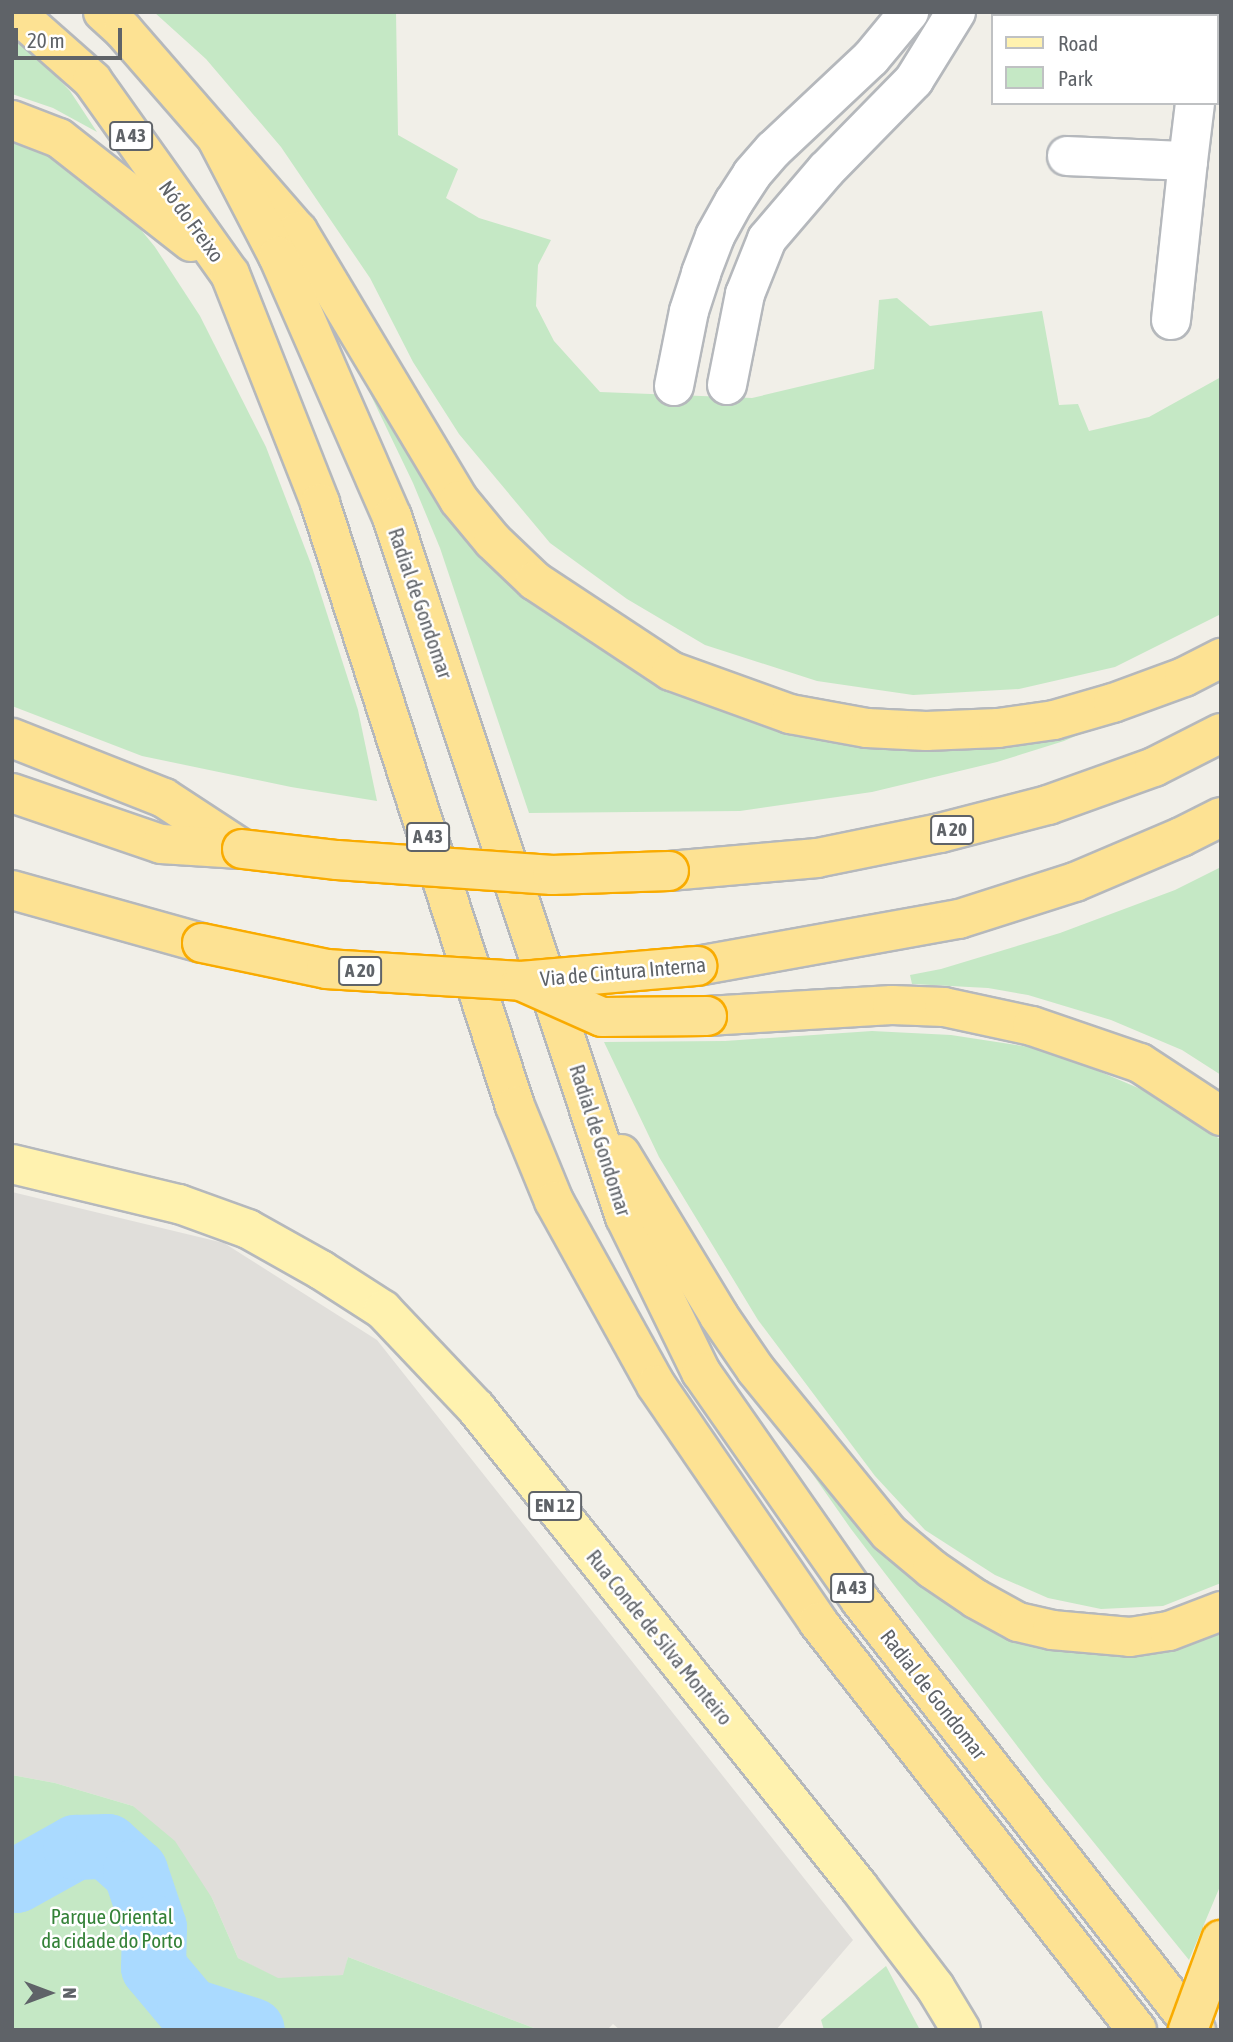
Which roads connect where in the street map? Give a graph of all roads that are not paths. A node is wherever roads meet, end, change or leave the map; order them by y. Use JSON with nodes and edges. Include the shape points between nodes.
{"nodes":[{"id":1,"x":15,"y":12,"type":"edge"},
{"id":2,"x":103,"y":12,"type":"edge"},
{"id":3,"x":909,"y":12,"type":"edge"},
{"id":4,"x":956,"y":12,"type":"edge"},
{"id":5,"x":1195,"y":105,"type":"edge"},
{"id":6,"x":12,"y":120,"type":"edge"},
{"id":7,"x":216,"y":136,"type":"junction"},
{"id":8,"x":1067,"y":156,"type":"dead end"},
{"id":9,"x":1188,"y":161,"type":"junction"},
{"id":10,"x":230,"y":274,"type":"junction"},
{"id":11,"x":1171,"y":320,"type":"dead end"},
{"id":12,"x":727,"y":385,"type":"dead end"},
{"id":13,"x":674,"y":386,"type":"dead end"},
{"id":14,"x":1221,"y":658,"type":"edge"},
{"id":15,"x":1221,"y":733,"type":"edge"},
{"id":16,"x":12,"y":738,"type":"edge"},
{"id":17,"x":12,"y":793,"type":"edge"},
{"id":18,"x":1221,"y":817,"type":"edge"},
{"id":19,"x":242,"y":849,"type":"junction"},
{"id":20,"x":12,"y":890,"type":"edge"},
{"id":21,"x":521,"y":981,"type":"junction"},
{"id":22,"x":587,"y":1099,"type":"junction"},
{"id":23,"x":1221,"y":1116,"type":"edge"},
{"id":24,"x":12,"y":1164,"type":"edge"},
{"id":25,"x":1221,"y":1611,"type":"edge"},
{"id":26,"x":1221,"y":1940,"type":"edge"},
{"id":27,"x":961,"y":2030,"type":"edge"},
{"id":28,"x":1137,"y":2030,"type":"edge"},
{"id":29,"x":1188,"y":2030,"type":"edge"},
{"id":30,"x":1196,"y":2030,"type":"edge"}],
"edges":[{"from":1,"to":10,"type":"highway","name":"Nó do Freixo","number":"A 43","via":[[92,80]]},
{"from":2,"to":7,"type":"highway","number":"A 43"},
{"from":3,"to":13,"type":"street","via":[[871,58],[773,150],[734,202],[701,273]]},
{"from":4,"to":12,"type":"street","via":[[914,80],[826,170],[767,239],[745,294]]},
{"from":5,"to":9,"type":"street"},
{"from":6,"to":10,"type":"highway","via":[[59,138]]},
{"from":7,"to":14,"type":"highway","via":[[298,231],[459,500],[493,541],[535,581],[671,671],[790,713],[867,729],[926,731],[1054,720],[1184,677]]},
{"from":7,"to":22,"type":"highway","name":"Radial de Gondomar","number":"A 43","via":[[278,256],[392,517]]},
{"from":8,"to":9,"type":"street"},
{"from":9,"to":11,"type":"street"},
{"from":10,"to":28,"type":"highway","number":"A 43","via":[[320,503],[515,1106],[554,1201],[656,1385],[818,1622]]},
{"from":15,"to":19,"type":"highway","number":"A 20","bridge":true,"via":[[1154,767],[1059,801],[940,833],[817,858],[669,871],[552,874]]},
{"from":16,"to":19,"type":"highway","via":[[164,798]]},
{"from":17,"to":19,"type":"highway","number":"A 20","via":[[161,844]]},
{"from":18,"to":21,"type":"highway","name":"Via de Cintura Interna","number":"A 20","bridge":true,"via":[[1075,882],[959,919],[697,966]]},
{"from":20,"to":21,"type":"highway","name":"Via de Cintura Interna","number":"A 20","bridge":true,"via":[[202,943],[326,969]]},
{"from":21,"to":23,"type":"highway","bridge":true,"via":[[602,1017],[892,1005],[944,1007],[1032,1026],[1140,1063]]},
{"from":22,"to":25,"type":"highway","via":[[756,1370],[889,1533],[932,1569],[1018,1622],[1066,1632],[1130,1637],[1169,1631]]},
{"from":22,"to":30,"type":"highway","name":"Radial de Gondomar","number":"A 43","via":[[625,1217],[701,1372],[860,1600]]},
{"from":24,"to":27,"type":"main road","name":"Rua Conde de Silva Monteiro","number":"EN 12","via":[[179,1204],[248,1229],[383,1310],[485,1419],[858,1886],[935,1987]]},
{"from":26,"to":29,"type":"highway","bridge":true}]}
